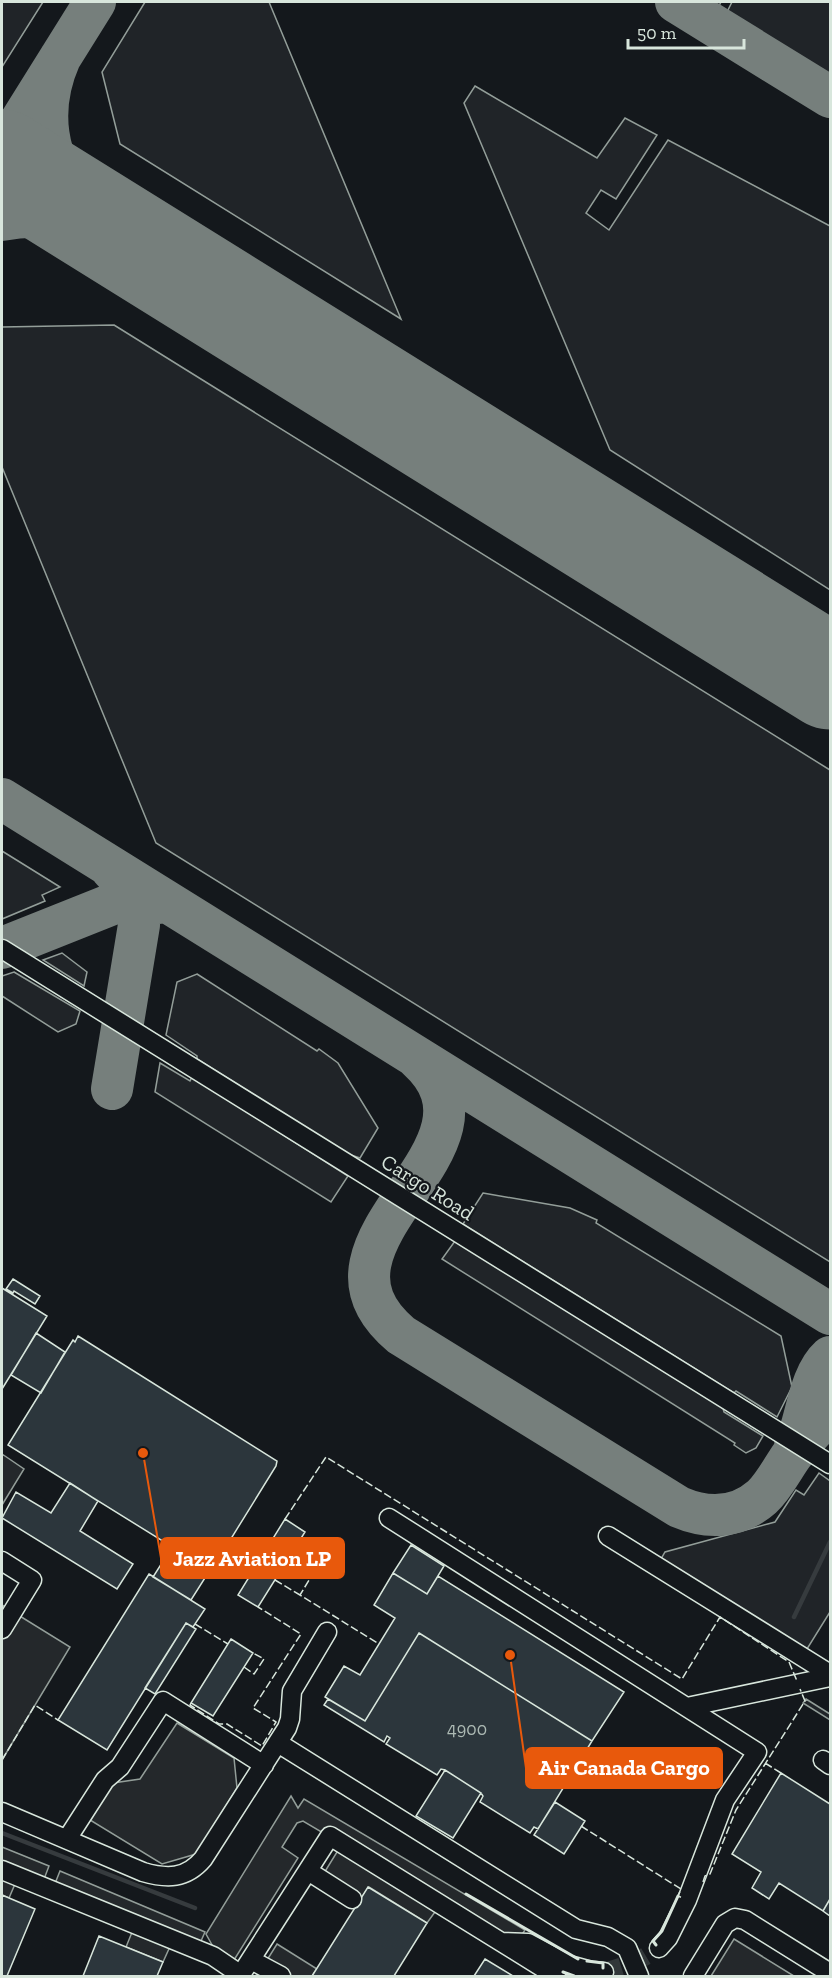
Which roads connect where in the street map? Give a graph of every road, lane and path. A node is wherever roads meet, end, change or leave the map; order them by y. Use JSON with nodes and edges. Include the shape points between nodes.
{"nodes":[{"id":1,"x":2,"y":949,"type":"edge"},
{"id":2,"x":831,"y":1464,"type":"edge"},
{"id":3,"x":389,"y":1518,"type":"dead end"},
{"id":4,"x":608,"y":1536,"type":"dead end"},
{"id":5,"x":2,"y":1561,"type":"edge"},
{"id":6,"x":2,"y":1629,"type":"edge"},
{"id":7,"x":327,"y":1632,"type":"dead end"},
{"id":8,"x":831,"y":1675,"type":"edge"},
{"id":9,"x":687,"y":1707,"type":"junction"},
{"id":10,"x":278,"y":1743,"type":"junction"},
{"id":11,"x":264,"y":1765,"type":"junction"},
{"id":12,"x":2,"y":1812,"type":"edge"},
{"id":13,"x":67,"y":1839,"type":"junction"},
{"id":14,"x":2,"y":1870,"type":"edge"},
{"id":15,"x":308,"y":1871,"type":"junction"},
{"id":16,"x":352,"y":1899,"type":"dead end"},
{"id":17,"x":500,"y":1942,"type":"junction"},
{"id":18,"x":659,"y":1948,"type":"tunnel mouth"},
{"id":19,"x":244,"y":1970,"type":"edge"},
{"id":20,"x":604,"y":1972,"type":"dead end"},
{"id":21,"x":831,"y":1973,"type":"edge"},
{"id":22,"x":281,"y":1977,"type":"edge"},
{"id":23,"x":556,"y":1977,"type":"edge"},
{"id":24,"x":639,"y":1977,"type":"edge"},
{"id":25,"x":693,"y":1977,"type":"edge"}],
"edges":[{"from":1,"to":2,"type":"lane","name":"Cargo Road"},
{"from":3,"to":9,"type":"lane"},
{"from":4,"to":8,"type":"lane"},
{"from":5,"to":6,"type":"lane","via":[[32,1580]]},
{"from":7,"to":10,"type":"lane","via":[[291,1691],[289,1724]]},
{"from":8,"to":9,"type":"lane"},
{"from":9,"to":18,"type":"lane","via":[[757,1752],[725,1800],[687,1900]]},
{"from":10,"to":11,"type":"lane"},
{"from":10,"to":24,"type":"lane","via":[[576,1929],[608,1937],[627,1948]]},
{"from":11,"to":13,"type":"lane","via":[[204,1859],[183,1875],[166,1877],[143,1872]]},
{"from":11,"to":13,"type":"lane","via":[[163,1701]]},
{"from":12,"to":13,"type":"lane"},
{"from":14,"to":19,"type":"lane"},
{"from":15,"to":16,"type":"lane"},
{"from":15,"to":17,"type":"lane","via":[[330,1836]]},
{"from":15,"to":19,"type":"lane"},
{"from":17,"to":20,"type":"lane","via":[[528,1943],[569,1965]]},
{"from":17,"to":23,"type":"lane"},
{"from":19,"to":22,"type":"lane"},
{"from":21,"to":25,"type":"lane","via":[[745,1920],[735,1918],[725,1924]]}]}
